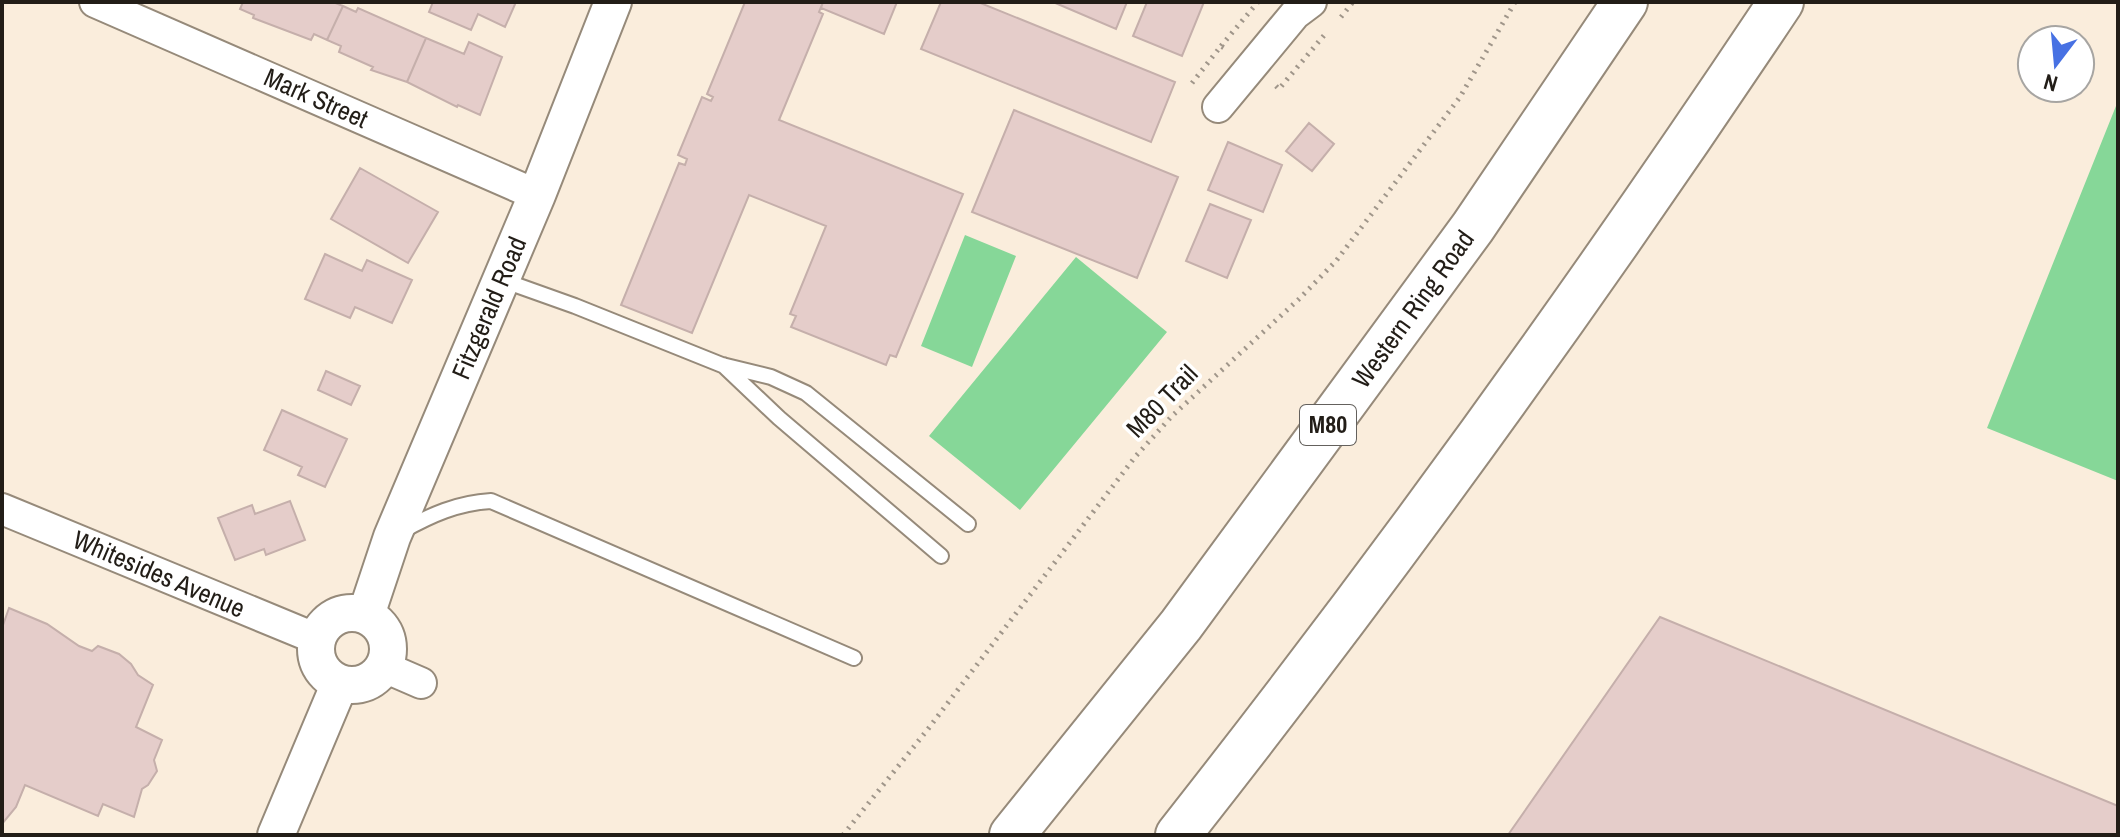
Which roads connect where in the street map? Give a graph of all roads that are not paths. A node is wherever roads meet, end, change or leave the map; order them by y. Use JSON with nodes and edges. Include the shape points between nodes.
{"nodes":[{"id":1,"x":95,"y":2,"type":"edge"},
{"id":2,"x":613,"y":2,"type":"edge"},
{"id":3,"x":1625,"y":2,"type":"edge"},
{"id":4,"x":1781,"y":2,"type":"edge"},
{"id":5,"x":1301,"y":6,"type":"edge"},
{"id":6,"x":1218,"y":107,"type":"dead end"},
{"id":7,"x":537,"y":195,"type":"junction"},
{"id":8,"x":501,"y":280,"type":"junction"},
{"id":9,"x":722,"y":365,"type":"junction"},
{"id":10,"x":2,"y":509,"type":"edge"},
{"id":11,"x":968,"y":524,"type":"dead end"},
{"id":12,"x":392,"y":537,"type":"junction"},
{"id":13,"x":941,"y":556,"type":"dead end"},
{"id":14,"x":366,"y":615,"type":"junction"},
{"id":15,"x":317,"y":639,"type":"junction"},
{"id":16,"x":854,"y":658,"type":"dead end"},
{"id":17,"x":384,"y":667,"type":"junction"},
{"id":18,"x":340,"y":683,"type":"junction"},
{"id":19,"x":421,"y":683,"type":"dead end"},
{"id":20,"x":276,"y":835,"type":"edge"},
{"id":21,"x":1012,"y":835,"type":"edge"},
{"id":22,"x":1178,"y":835,"type":"edge"}],
"edges":[{"from":1,"to":7,"type":"street","name":"Mark Street"},
{"from":2,"to":7,"type":"street","name":"Fitzgerald Road"},
{"from":3,"to":21,"type":"highway","name":"Western Ring Road","number":"M80","via":[[1473,227],[1181,625]]},
{"from":4,"to":22,"type":"highway","via":[[1464,460]]},
{"from":5,"to":6,"type":"street"},
{"from":7,"to":8,"type":"street","name":"Fitzgerald Road"},
{"from":8,"to":9,"type":"lane"},
{"from":8,"to":12,"type":"street","name":"Fitzgerald Road"},
{"from":9,"to":11,"type":"lane","via":[[771,377],[806,393]]},
{"from":9,"to":13,"type":"lane"},
{"from":10,"to":15,"type":"street","name":"Whitesides Avenue"},
{"from":12,"to":14,"type":"street","name":"Fitzgerald Road"},
{"from":12,"to":16,"type":"lane","via":[[435,512],[491,501]]},
{"from":14,"to":15,"type":"street","via":[[331,619]]},
{"from":14,"to":17,"type":"street","via":[[385,631],[389,643]]},
{"from":15,"to":18,"type":"street","via":[[318,660]]},
{"from":17,"to":18,"type":"street","via":[[364,683]]},
{"from":17,"to":19,"type":"street"},
{"from":18,"to":20,"type":"street"}]}
